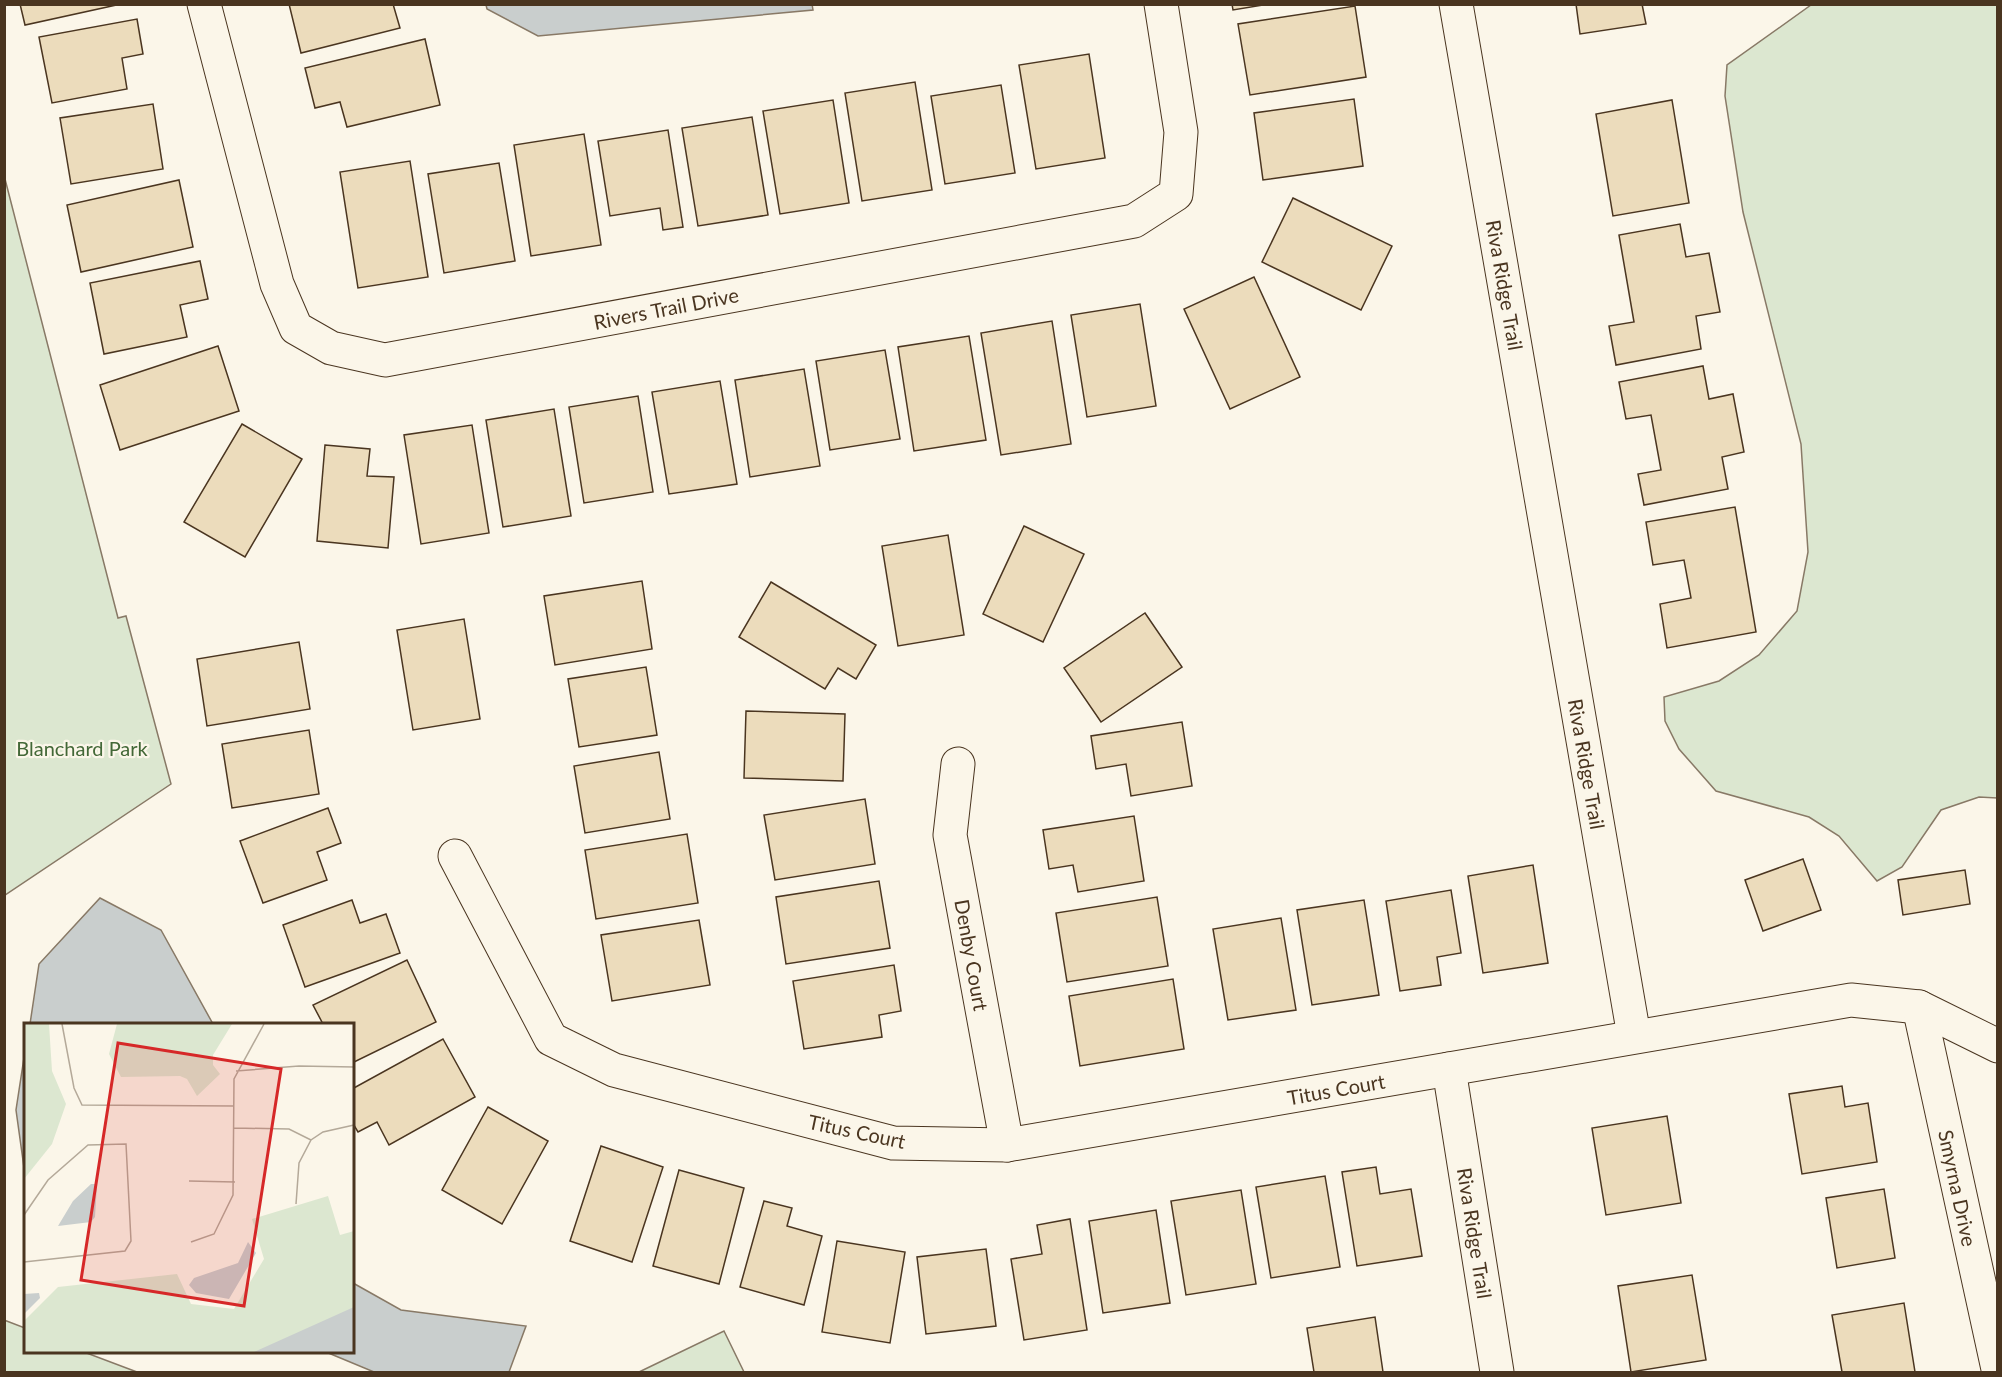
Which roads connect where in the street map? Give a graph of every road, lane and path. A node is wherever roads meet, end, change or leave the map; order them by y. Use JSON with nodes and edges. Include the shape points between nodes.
{"nodes":[{"id":1,"x":204,"y":4,"type":"edge"},
{"id":2,"x":1161,"y":4,"type":"edge"},
{"id":3,"x":1456,"y":4,"type":"edge"},
{"id":4,"x":958,"y":764,"type":"dead end"},
{"id":5,"x":454,"y":855,"type":"dead end"},
{"id":6,"x":1919,"y":1007,"type":"junction"},
{"id":7,"x":1634,"y":1036,"type":"junction"},
{"id":8,"x":1998,"y":1046,"type":"edge"},
{"id":9,"x":1449,"y":1069,"type":"junction"},
{"id":10,"x":1007,"y":1145,"type":"junction"},
{"id":11,"x":1998,"y":1369,"type":"edge"},
{"id":12,"x":1497,"y":1372,"type":"edge"}],
"edges":[{"from":1,"to":2,"type":"street","name":"Rivers Trail Drive","via":[[277,284],[296,328],[331,348],[385,360],[1134,221],[1176,194],[1181,132]]},
{"from":3,"to":7,"type":"street","name":"Riva Ridge Trail"},
{"from":4,"to":10,"type":"street","name":"Denby Court","via":[[950,835]]},
{"from":5,"to":10,"type":"street","name":"Titus Court","via":[[551,1039],[614,1070],[893,1143]]},
{"from":6,"to":7,"type":"street","via":[[1851,1000]]},
{"from":6,"to":8,"type":"street"},
{"from":6,"to":11,"type":"street","name":"Smyrna Drive"},
{"from":7,"to":9,"type":"street"},
{"from":9,"to":10,"type":"street","name":"Titus Court"},
{"from":9,"to":12,"type":"street","name":"Riva Ridge Trail"}]}
